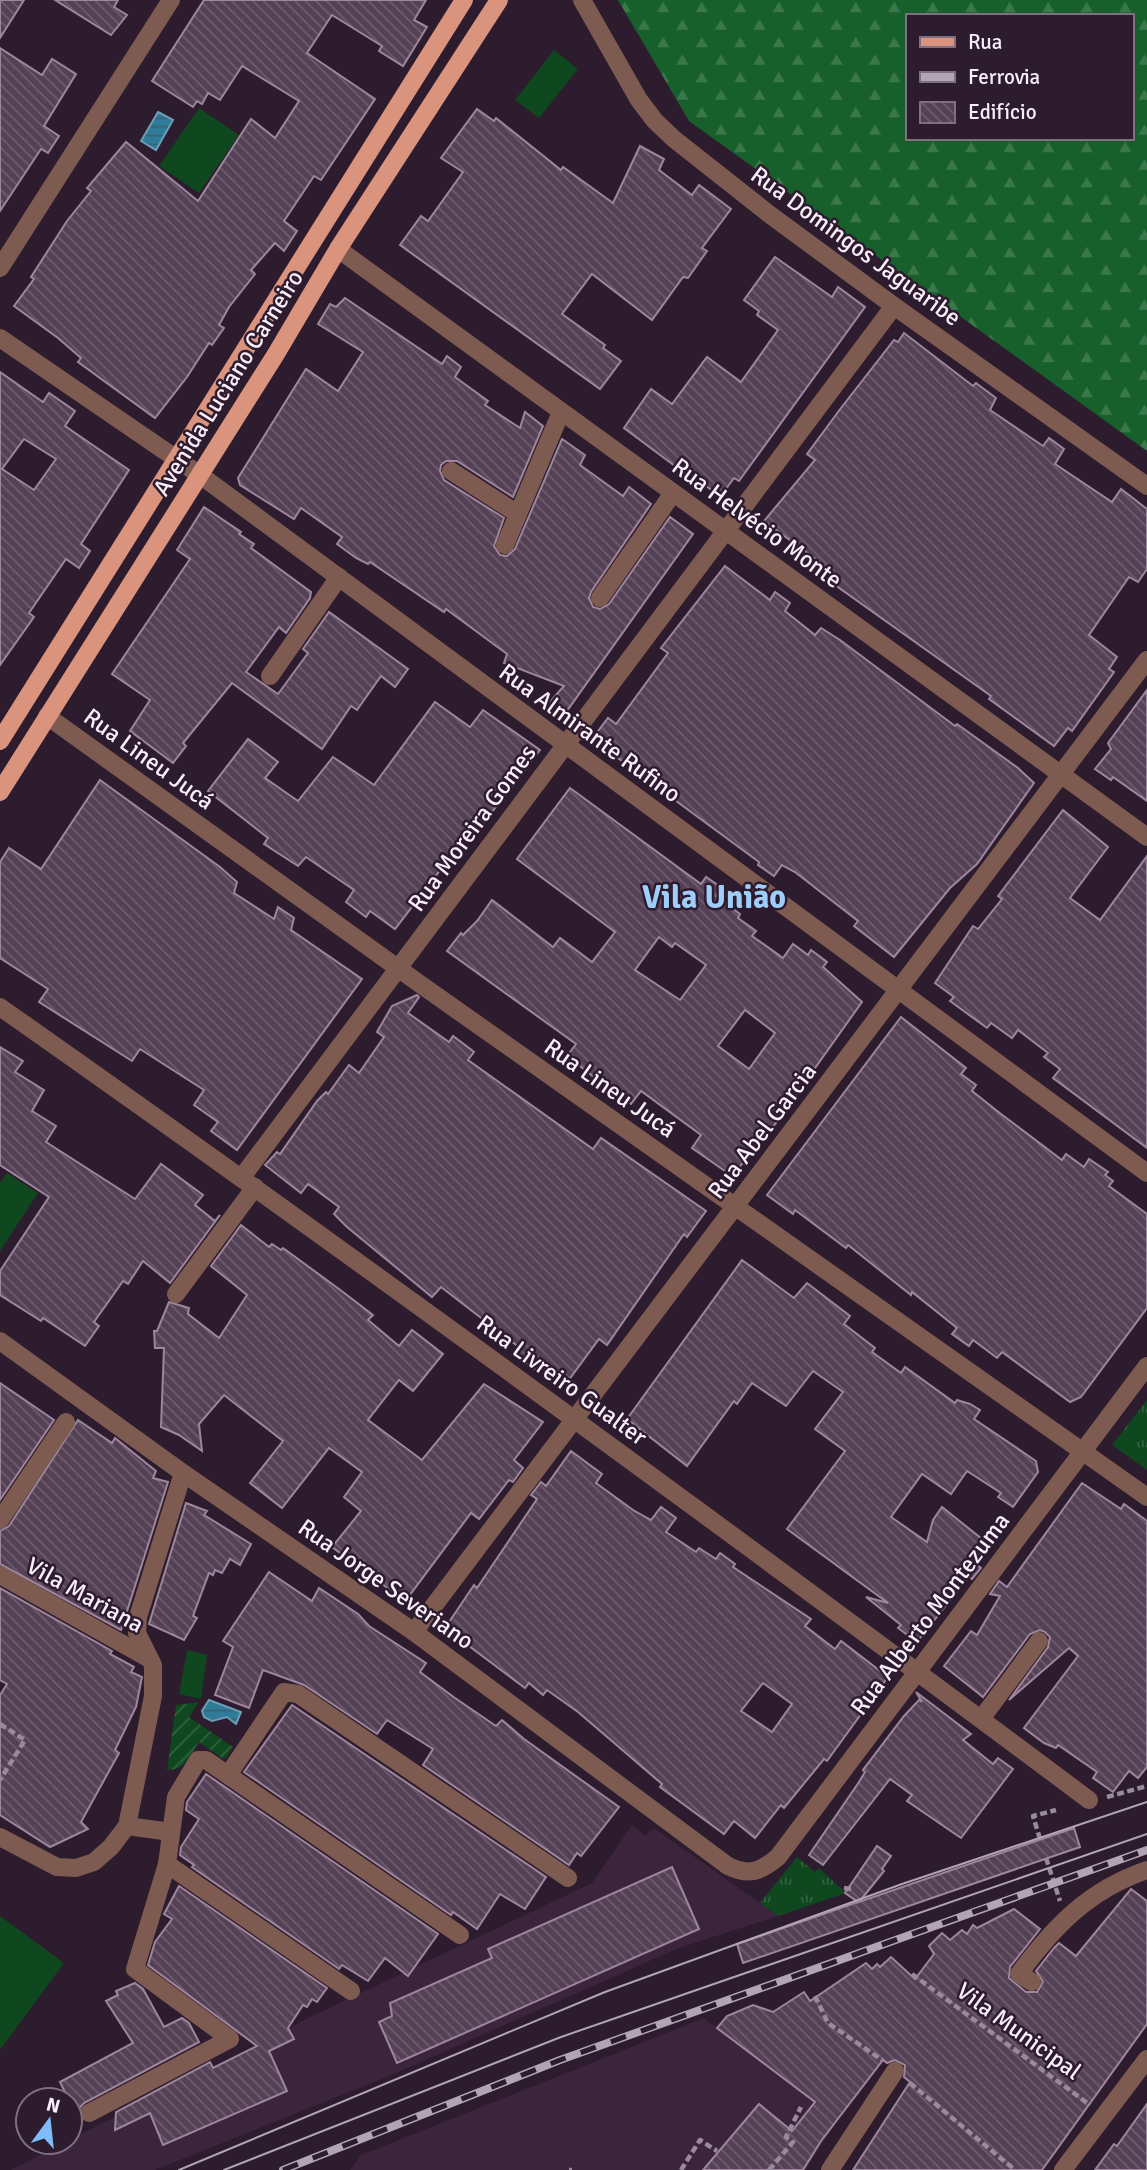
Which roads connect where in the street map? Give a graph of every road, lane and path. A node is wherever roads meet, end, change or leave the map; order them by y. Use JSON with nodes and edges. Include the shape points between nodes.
{"nodes":[{"id":1,"x":171,"y":0,"type":"edge"},
{"id":2,"x":464,"y":0,"type":"edge"},
{"id":3,"x":499,"y":0,"type":"edge"},
{"id":4,"x":582,"y":0,"type":"edge"},
{"id":5,"x":397,"y":106,"type":"junction"},
{"id":6,"x":421,"y":121,"type":"junction"},
{"id":7,"x":338,"y":249,"type":"junction"},
{"id":8,"x":0,"y":268,"type":"edge"},
{"id":9,"x":894,"y":306,"type":"junction"},
{"id":10,"x":0,"y":338,"type":"edge"},
{"id":11,"x":561,"y":412,"type":"junction"},
{"id":12,"x":177,"y":458,"type":"junction"},
{"id":13,"x":452,"y":471,"type":"dead end"},
{"id":14,"x":200,"y":475,"type":"junction"},
{"id":15,"x":1147,"y":486,"type":"edge"},
{"id":16,"x":673,"y":493,"type":"junction"},
{"id":17,"x":518,"y":514,"type":"junction"},
{"id":18,"x":725,"y":531,"type":"junction"},
{"id":19,"x":505,"y":545,"type":"dead end"},
{"id":20,"x":339,"y":577,"type":"junction"},
{"id":21,"x":600,"y":598,"type":"dead end"},
{"id":22,"x":1147,"y":660,"type":"edge"},
{"id":23,"x":270,"y":676,"type":"dead end"},
{"id":24,"x":47,"y":716,"type":"junction"},
{"id":25,"x":0,"y":741,"type":"edge"},
{"id":26,"x":564,"y":745,"type":"junction"},
{"id":27,"x":1062,"y":775,"type":"junction"},
{"id":28,"x":0,"y":792,"type":"edge"},
{"id":29,"x":1147,"y":836,"type":"edge"},
{"id":30,"x":399,"y":969,"type":"junction"},
{"id":31,"x":900,"y":990,"type":"junction"},
{"id":32,"x":0,"y":1007,"type":"edge"},
{"id":33,"x":1147,"y":1173,"type":"edge"},
{"id":34,"x":249,"y":1182,"type":"junction"},
{"id":35,"x":735,"y":1207,"type":"junction"},
{"id":36,"x":176,"y":1294,"type":"dead end"},
{"id":37,"x":0,"y":1341,"type":"edge"},
{"id":38,"x":1147,"y":1366,"type":"edge"},
{"id":39,"x":575,"y":1420,"type":"junction"},
{"id":40,"x":66,"y":1422,"type":"dead end"},
{"id":41,"x":1083,"y":1450,"type":"junction"},
{"id":42,"x":183,"y":1473,"type":"junction"},
{"id":43,"x":1147,"y":1497,"type":"edge"},
{"id":44,"x":0,"y":1520,"type":"edge"},
{"id":45,"x":0,"y":1575,"type":"edge"},
{"id":46,"x":414,"y":1632,"type":"junction"},
{"id":47,"x":1039,"y":1641,"type":"dead end"},
{"id":48,"x":146,"y":1657,"type":"junction"},
{"id":49,"x":919,"y":1672,"type":"junction"},
{"id":50,"x":981,"y":1719,"type":"junction"},
{"id":51,"x":0,"y":1724,"type":"edge"},
{"id":52,"x":228,"y":1775,"type":"junction"},
{"id":53,"x":0,"y":1780,"type":"edge"},
{"id":54,"x":1147,"y":1786,"type":"edge"},
{"id":55,"x":1089,"y":1800,"type":"joint"},
{"id":56,"x":1056,"y":1810,"type":"dead end"},
{"id":57,"x":127,"y":1826,"type":"junction"},
{"id":58,"x":170,"y":1832,"type":"junction"},
{"id":59,"x":0,"y":1837,"type":"edge"},
{"id":60,"x":1040,"y":1839,"type":"dead end"},
{"id":61,"x":1046,"y":1858,"type":"dead end"},
{"id":62,"x":167,"y":1864,"type":"junction"},
{"id":63,"x":1147,"y":1870,"type":"edge"},
{"id":64,"x":740,"y":1872,"type":"joint"},
{"id":65,"x":568,"y":1878,"type":"dead end"},
{"id":66,"x":844,"y":1888,"type":"dead end"},
{"id":67,"x":851,"y":1889,"type":"dead end"},
{"id":68,"x":1063,"y":1908,"type":"dead end"},
{"id":69,"x":460,"y":1935,"type":"dead end"},
{"id":70,"x":912,"y":1974,"type":"dead end"},
{"id":71,"x":1032,"y":1982,"type":"dead end"},
{"id":72,"x":351,"y":1990,"type":"dead end"},
{"id":73,"x":1147,"y":2059,"type":"edge"},
{"id":74,"x":895,"y":2071,"type":"dead end"},
{"id":75,"x":802,"y":2107,"type":"dead end"},
{"id":76,"x":89,"y":2113,"type":"dead end"},
{"id":77,"x":1105,"y":2116,"type":"junction"},
{"id":78,"x":785,"y":2124,"type":"dead end"},
{"id":79,"x":791,"y":2126,"type":"junction"},
{"id":80,"x":717,"y":2151,"type":"dead end"},
{"id":81,"x":681,"y":2170,"type":"edge"},
{"id":82,"x":769,"y":2170,"type":"edge"},
{"id":83,"x":830,"y":2170,"type":"edge"},
{"id":84,"x":1063,"y":2170,"type":"edge"}],
"edges":[{"from":1,"to":8,"type":"street"},
{"from":2,"to":5,"type":"main road","name":"Avenida Luciano Carneiro"},
{"from":3,"to":6,"type":"main road","name":"Avenida Luciano Carneiro"},
{"from":4,"to":9,"type":"street","name":"Rua Domingos Jaguaribe","via":[[654,121]]},
{"from":5,"to":6,"type":"main road"},
{"from":5,"to":12,"type":"main road","name":"Avenida Luciano Carneiro"},
{"from":6,"to":7,"type":"main road","name":"Avenida Luciano Carneiro"},
{"from":7,"to":11,"type":"street","name":"Rua Helvécio Monte"},
{"from":7,"to":14,"type":"main road","name":"Avenida Luciano Carneiro"},
{"from":9,"to":15,"type":"street","name":"Rua Domingos Jaguaribe"},
{"from":9,"to":18,"type":"street","name":"Rua Moreira Gomes"},
{"from":10,"to":12,"type":"street","name":"Rua Almirante Rufino"},
{"from":11,"to":16,"type":"street","name":"Rua Helvécio Monte"},
{"from":11,"to":17,"type":"street"},
{"from":12,"to":14,"type":"street","name":"Rua Almirante Rufino"},
{"from":12,"to":25,"type":"main road","name":"Avenida Luciano Carneiro"},
{"from":13,"to":17,"type":"street"},
{"from":14,"to":20,"type":"street","name":"Rua Almirante Rufino"},
{"from":14,"to":24,"type":"main road","name":"Avenida Luciano Carneiro"},
{"from":16,"to":18,"type":"street","name":"Rua Helvécio Monte"},
{"from":16,"to":21,"type":"street"},
{"from":17,"to":19,"type":"street"},
{"from":18,"to":26,"type":"street","name":"Rua Moreira Gomes"},
{"from":18,"to":27,"type":"street","name":"Rua Helvécio Monte"},
{"from":20,"to":23,"type":"street"},
{"from":20,"to":26,"type":"street","name":"Rua Almirante Rufino"},
{"from":22,"to":27,"type":"street","name":"Rua Abel Garcia"},
{"from":24,"to":28,"type":"main road","name":"Avenida Luciano Carneiro"},
{"from":24,"to":30,"type":"street","name":"Rua Lineu Jucá"},
{"from":26,"to":30,"type":"street","name":"Rua Moreira Gomes"},
{"from":26,"to":31,"type":"street","name":"Rua Almirante Rufino"},
{"from":27,"to":29,"type":"street","name":"Rua Helvécio Monte"},
{"from":27,"to":31,"type":"street","name":"Rua Abel Garcia"},
{"from":30,"to":34,"type":"street","name":"Rua Moreira Gomes"},
{"from":30,"to":35,"type":"street","name":"Rua Lineu Jucá"},
{"from":31,"to":33,"type":"street","name":"Rua Almirante Rufino"},
{"from":31,"to":35,"type":"street","name":"Rua Abel Garcia"},
{"from":32,"to":34,"type":"street","name":"Rua Livreiro Gualter"},
{"from":34,"to":36,"type":"street","name":"Rua Moreira Gomes"},
{"from":34,"to":39,"type":"street","name":"Rua Livreiro Gualter"},
{"from":35,"to":39,"type":"street","name":"Rua Abel Garcia"},
{"from":35,"to":41,"type":"street","name":"Rua Lineu Jucá"},
{"from":37,"to":42,"type":"street","name":"Rua Jorge Severiano"},
{"from":38,"to":41,"type":"street","name":"Rua Alberto Montezuma"},
{"from":39,"to":46,"type":"street","name":"Rua Abel Garcia"},
{"from":39,"to":49,"type":"street","name":"Rua Livreiro Gualter"},
{"from":40,"to":44,"type":"street"},
{"from":41,"to":43,"type":"street","name":"Rua Lineu Jucá"},
{"from":41,"to":49,"type":"street","name":"Rua Alberto Montezuma"},
{"from":42,"to":46,"type":"street","name":"Rua Jorge Severiano"},
{"from":42,"to":48,"type":"street","via":[[138,1616],[137,1633]]},
{"from":45,"to":48,"type":"street","name":"Vila Mariana"},
{"from":46,"to":64,"type":"street","name":"Rua Jorge Severiano"},
{"from":47,"to":50,"type":"street"},
{"from":48,"to":57,"type":"street","via":[[153,1665],[153,1696]]},
{"from":49,"to":50,"type":"street","name":"Rua Livreiro Gualter"},
{"from":49,"to":64,"type":"street","name":"Rua Alberto Montezuma","via":[[778,1857],[762,1870]]},
{"from":50,"to":55,"type":"street","name":"Rua Livreiro Gualter"},
{"from":51,"to":53,"type":"path","via":[[25,1740]]},
{"from":52,"to":58,"type":"street","via":[[206,1760],[198,1760],[176,1797]]},
{"from":52,"to":65,"type":"street","via":[[284,1692],[298,1694]]},
{"from":52,"to":69,"type":"street"},
{"from":54,"to":55,"type":"path"},
{"from":56,"to":60,"type":"path","via":[[1033,1816]]},
{"from":57,"to":58,"type":"street"},
{"from":57,"to":59,"type":"street","via":[[94,1862],[76,1868],[57,1867]]},
{"from":58,"to":62,"type":"street"},
{"from":61,"to":68,"type":"path"},
{"from":62,"to":72,"type":"street"},
{"from":62,"to":76,"type":"street","via":[[135,1969],[230,2039]]},
{"from":63,"to":71,"type":"street","via":[[1127,1877],[1071,1912],[1049,1932],[1019,1974]]},
{"from":66,"to":67,"type":"path"},
{"from":70,"to":77,"type":"path","name":"Vila Municipal"},
{"from":73,"to":77,"type":"street"},
{"from":74,"to":83,"type":"street"},
{"from":75,"to":79,"type":"path"},
{"from":77,"to":84,"type":"street"},
{"from":78,"to":79,"type":"path"},
{"from":79,"to":82,"type":"path","via":[[786,2137],[793,2142]]},
{"from":80,"to":81,"type":"path","via":[[700,2140]]}]}
